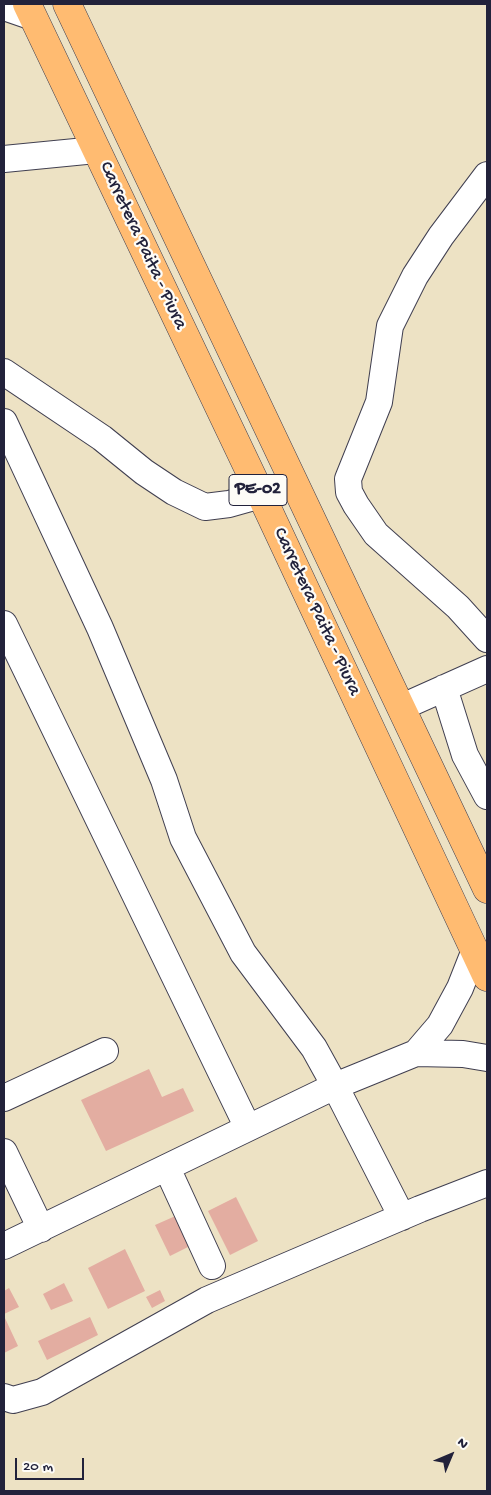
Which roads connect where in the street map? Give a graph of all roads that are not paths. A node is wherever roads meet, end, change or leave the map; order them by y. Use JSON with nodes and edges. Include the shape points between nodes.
{"nodes":[{"id":1,"x":66,"y":4,"type":"edge"},
{"id":2,"x":4,"y":7,"type":"edge"},
{"id":3,"x":30,"y":10,"type":"edge"},
{"id":4,"x":96,"y":150,"type":"junction"},
{"id":5,"x":4,"y":159,"type":"edge"},
{"id":6,"x":487,"y":176,"type":"edge"},
{"id":7,"x":4,"y":372,"type":"edge"},
{"id":8,"x":4,"y":422,"type":"edge"},
{"id":9,"x":261,"y":495,"type":"junction"},
{"id":10,"x":4,"y":624,"type":"edge"},
{"id":11,"x":487,"y":639,"type":"edge"},
{"id":12,"x":487,"y":669,"type":"edge"},
{"id":13,"x":444,"y":688,"type":"junction"},
{"id":14,"x":402,"y":707,"type":"junction"},
{"id":15,"x":487,"y":796,"type":"edge"},
{"id":16,"x":487,"y":888,"type":"edge"},
{"id":17,"x":475,"y":950,"type":"junction"},
{"id":18,"x":487,"y":977,"type":"edge"},
{"id":19,"x":105,"y":1051,"type":"dead end"},
{"id":20,"x":416,"y":1053,"type":"junction"},
{"id":21,"x":487,"y":1058,"type":"edge"},
{"id":22,"x":335,"y":1086,"type":"junction"},
{"id":23,"x":4,"y":1098,"type":"edge"},
{"id":24,"x":248,"y":1128,"type":"junction"},
{"id":25,"x":4,"y":1152,"type":"edge"},
{"id":26,"x":167,"y":1168,"type":"junction"},
{"id":27,"x":487,"y":1183,"type":"edge"},
{"id":28,"x":402,"y":1217,"type":"junction"},
{"id":29,"x":41,"y":1229,"type":"junction"},
{"id":30,"x":4,"y":1246,"type":"edge"},
{"id":31,"x":212,"y":1266,"type":"dead end"},
{"id":32,"x":4,"y":1397,"type":"edge"}],
"edges":[{"from":1,"to":14,"type":"highway","name":"Carretera Paita - Piura","number":"PE-02"},
{"from":2,"to":3,"type":"lane"},
{"from":3,"to":4,"type":"highway","name":"Carretera Paita - Piura","number":"PE-02"},
{"from":4,"to":5,"type":"lane"},
{"from":4,"to":9,"type":"highway","name":"Carretera Paita - Piura","number":"PE-02"},
{"from":6,"to":11,"type":"lane","via":[[430,252],[390,326],[379,402],[348,479],[349,492],[376,534],[458,607]]},
{"from":7,"to":9,"type":"lane","via":[[102,438],[144,472],[205,507]]},
{"from":8,"to":22,"type":"lane","via":[[100,628],[164,780],[183,838],[244,953],[314,1048]]},
{"from":9,"to":17,"type":"highway","name":"Carretera Paita - Piura","number":"PE-02"},
{"from":10,"to":24,"type":"lane"},
{"from":12,"to":13,"type":"lane"},
{"from":13,"to":14,"type":"lane"},
{"from":13,"to":15,"type":"lane","via":[[465,755]]},
{"from":14,"to":16,"type":"highway","name":"Carretera Paita - Piura","number":"PE-02"},
{"from":17,"to":18,"type":"highway","name":"Carretera Paita - Piura","number":"PE-02"},
{"from":17,"to":20,"type":"lane","via":[[440,1025]]},
{"from":19,"to":23,"type":"lane"},
{"from":20,"to":21,"type":"lane"},
{"from":20,"to":22,"type":"lane"},
{"from":22,"to":24,"type":"lane"},
{"from":22,"to":28,"type":"lane"},
{"from":24,"to":26,"type":"lane"},
{"from":25,"to":29,"type":"lane"},
{"from":26,"to":29,"type":"lane"},
{"from":26,"to":31,"type":"lane"},
{"from":27,"to":28,"type":"lane"},
{"from":28,"to":32,"type":"lane","via":[[207,1300],[42,1392],[13,1400]]},
{"from":29,"to":30,"type":"lane"}]}
